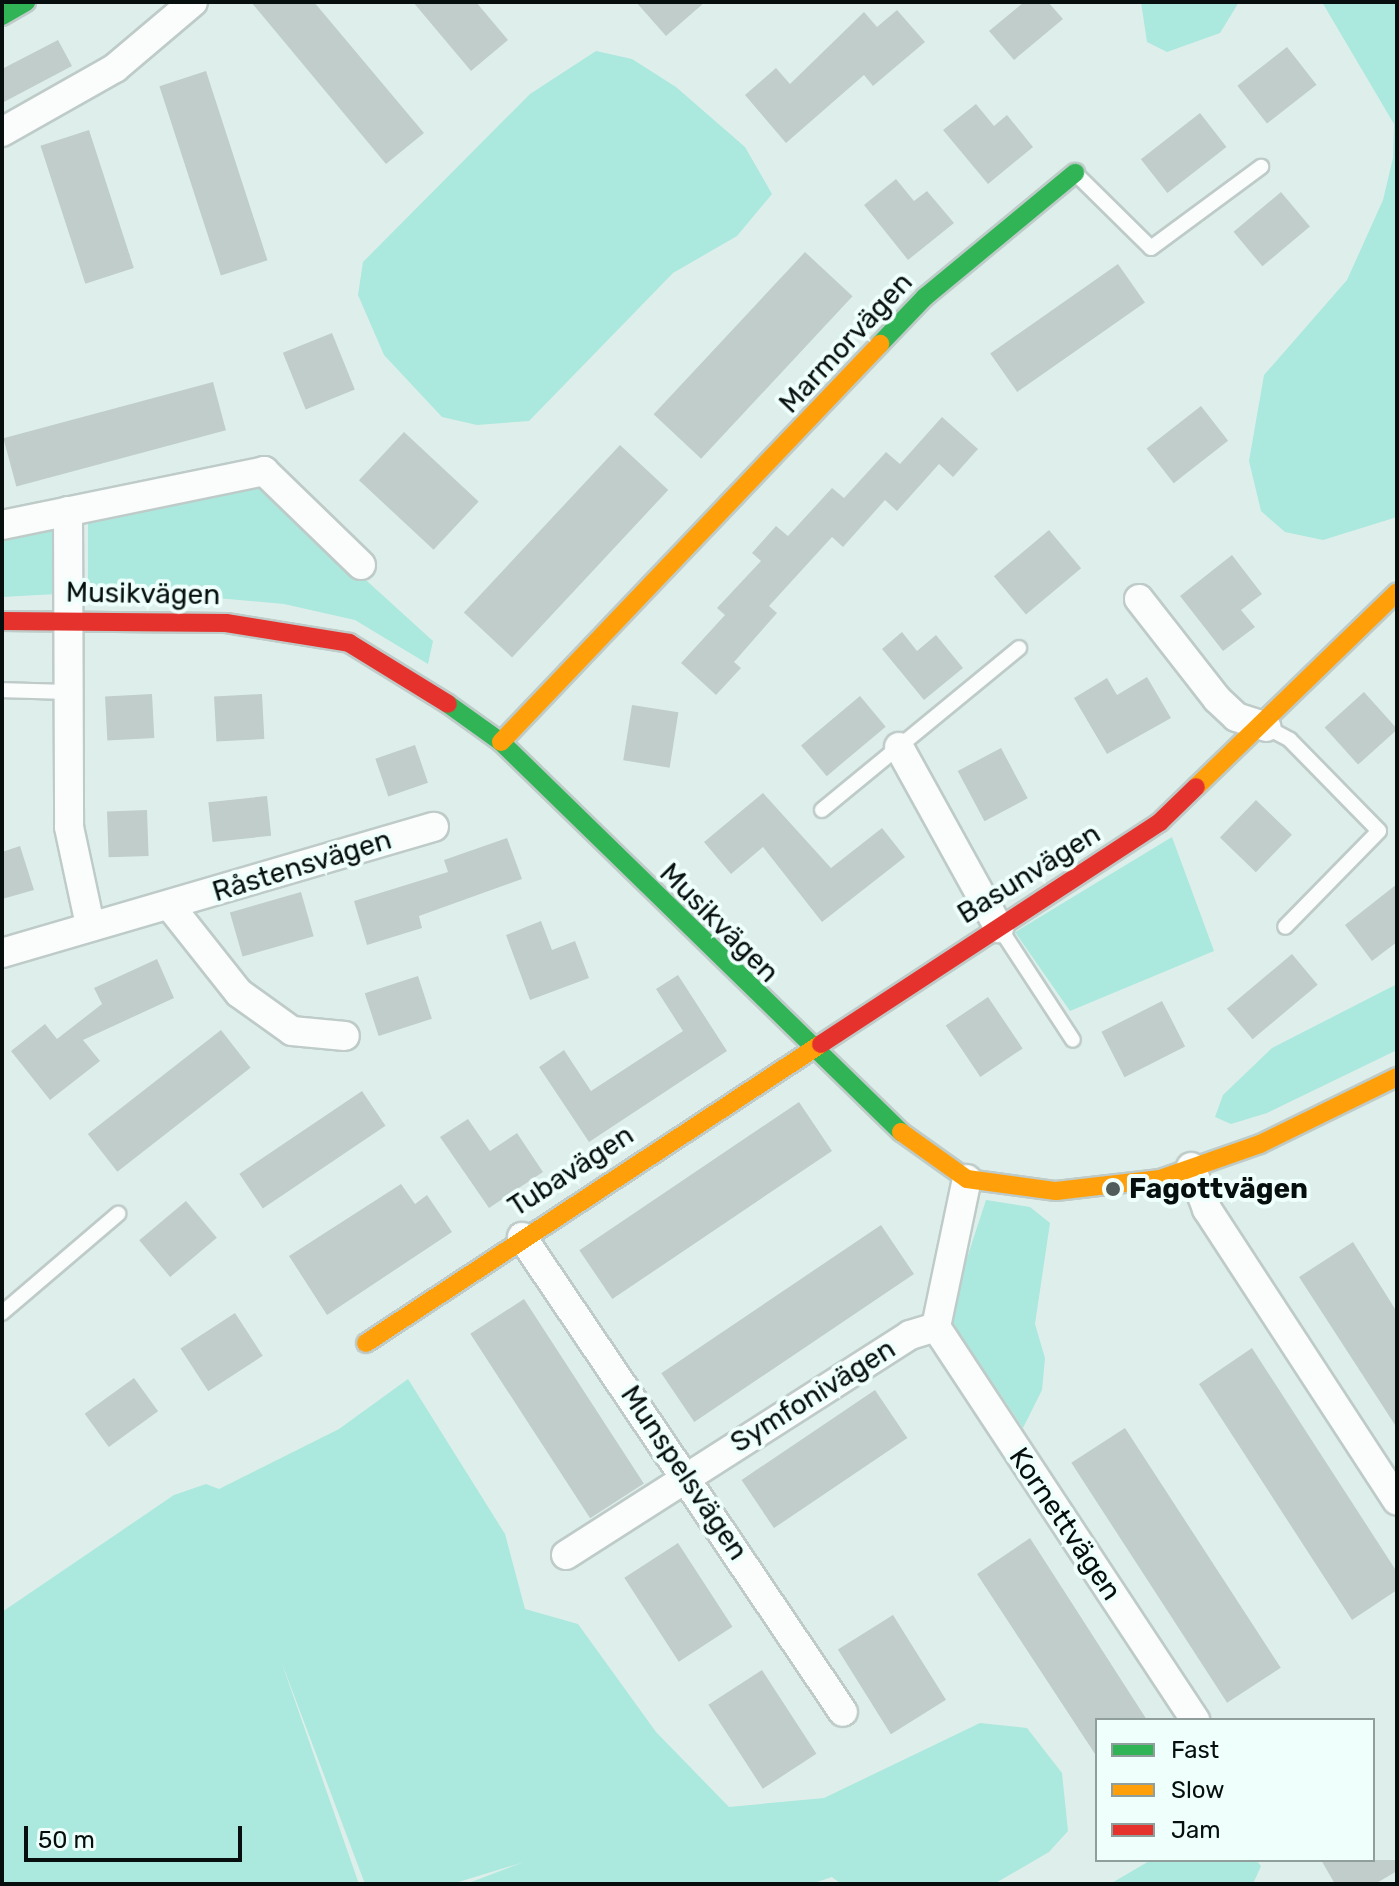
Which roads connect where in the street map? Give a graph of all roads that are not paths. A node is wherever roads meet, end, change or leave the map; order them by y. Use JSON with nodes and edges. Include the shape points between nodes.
{"nodes":[{"id":1,"x":26,"y":2,"type":"edge"},
{"id":2,"x":193,"y":2,"type":"edge"},
{"id":3,"x":2,"y":16,"type":"edge"},
{"id":4,"x":2,"y":132,"type":"edge"},
{"id":5,"x":1261,"y":167,"type":"dead end"},
{"id":6,"x":1075,"y":173,"type":"joint"},
{"id":7,"x":68,"y":511,"type":"junction"},
{"id":8,"x":2,"y":525,"type":"edge"},
{"id":9,"x":361,"y":565,"type":"dead end"},
{"id":10,"x":1397,"y":592,"type":"edge"},
{"id":11,"x":1139,"y":599,"type":"dead end"},
{"id":12,"x":73,"y":620,"type":"junction"},
{"id":13,"x":2,"y":621,"type":"edge"},
{"id":14,"x":1019,"y":648,"type":"dead end"},
{"id":15,"x":2,"y":690,"type":"edge"},
{"id":16,"x":70,"y":692,"type":"junction"},
{"id":17,"x":1266,"y":727,"type":"junction"},
{"id":18,"x":501,"y":742,"type":"junction"},
{"id":19,"x":899,"y":747,"type":"junction"},
{"id":20,"x":822,"y":810,"type":"dead end"},
{"id":21,"x":434,"y":827,"type":"dead end"},
{"id":22,"x":170,"y":906,"type":"junction"},
{"id":23,"x":90,"y":925,"type":"junction"},
{"id":24,"x":1285,"y":927,"type":"dead end"},
{"id":25,"x":999,"y":928,"type":"junction"},
{"id":26,"x":2,"y":953,"type":"edge"},
{"id":27,"x":345,"y":1036,"type":"dead end"},
{"id":28,"x":1073,"y":1040,"type":"dead end"},
{"id":29,"x":810,"y":1050,"type":"junction"},
{"id":30,"x":1397,"y":1077,"type":"edge"},
{"id":31,"x":1191,"y":1167,"type":"junction"},
{"id":32,"x":967,"y":1179,"type":"junction"},
{"id":33,"x":118,"y":1214,"type":"dead end"},
{"id":34,"x":522,"y":1237,"type":"junction"},
{"id":35,"x":2,"y":1313,"type":"edge"},
{"id":36,"x":936,"y":1327,"type":"junction"},
{"id":37,"x":366,"y":1343,"type":"dead end"},
{"id":38,"x":686,"y":1475,"type":"junction"},
{"id":39,"x":1397,"y":1501,"type":"edge"},
{"id":40,"x":566,"y":1555,"type":"dead end"},
{"id":41,"x":843,"y":1712,"type":"dead end"},
{"id":42,"x":1194,"y":1718,"type":"edge"}],
"edges":[{"from":1,"to":3,"type":"street"},
{"from":2,"to":4,"type":"street","via":[[115,68]]},
{"from":5,"to":6,"type":"lane","name":"Marmorvägen","via":[[1151,248]]},
{"from":6,"to":18,"type":"street","name":"Marmorvägen","via":[[925,297]]},
{"from":7,"to":8,"type":"street"},
{"from":7,"to":9,"type":"street","via":[[264,471]]},
{"from":7,"to":12,"type":"street"},
{"from":10,"to":17,"type":"street","name":"Basunvägen"},
{"from":11,"to":17,"type":"street","via":[[1217,699],[1236,717]]},
{"from":12,"to":13,"type":"street","name":"Musikvägen"},
{"from":12,"to":16,"type":"street"},
{"from":12,"to":18,"type":"street","name":"Musikvägen","via":[[226,623],[349,643],[402,670]]},
{"from":14,"to":19,"type":"lane"},
{"from":15,"to":16,"type":"lane"},
{"from":16,"to":23,"type":"street","via":[[69,827]]},
{"from":17,"to":24,"type":"lane","via":[[1290,740],[1379,831]]},
{"from":17,"to":25,"type":"street","name":"Basunvägen","via":[[1160,822]]},
{"from":18,"to":29,"type":"street","name":"Musikvägen"},
{"from":19,"to":20,"type":"lane"},
{"from":19,"to":25,"type":"street"},
{"from":21,"to":22,"type":"street","name":"Råstensvägen"},
{"from":22,"to":23,"type":"street","name":"Råstensvägen"},
{"from":22,"to":27,"type":"street","name":"Råstensvägen","via":[[239,993],[292,1031]]},
{"from":23,"to":26,"type":"street","name":"Råstensvägen"},
{"from":25,"to":28,"type":"lane"},
{"from":25,"to":29,"type":"street","name":"Basunvägen"},
{"from":29,"to":32,"type":"street","name":"Musikvägen","via":[[933,1161]]},
{"from":29,"to":34,"type":"street","name":"Tubavägen"},
{"from":30,"to":31,"type":"street","name":"Musikvägen","via":[[1260,1144]]},
{"from":31,"to":32,"type":"street","name":"Musikvägen","via":[[1113,1189],[1019,1190]]},
{"from":31,"to":39,"type":"street","via":[[1207,1209]]},
{"from":32,"to":36,"type":"street"},
{"from":33,"to":35,"type":"lane"},
{"from":34,"to":37,"type":"street","name":"Tubavägen"},
{"from":34,"to":38,"type":"street","name":"Munspelsvägen"},
{"from":36,"to":38,"type":"street","name":"Symfonivägen","via":[[910,1335]]},
{"from":36,"to":42,"type":"street","name":"Kornettvägen"},
{"from":38,"to":40,"type":"street","name":"Symfonivägen"},
{"from":38,"to":41,"type":"street","name":"Munspelsvägen"}]}
